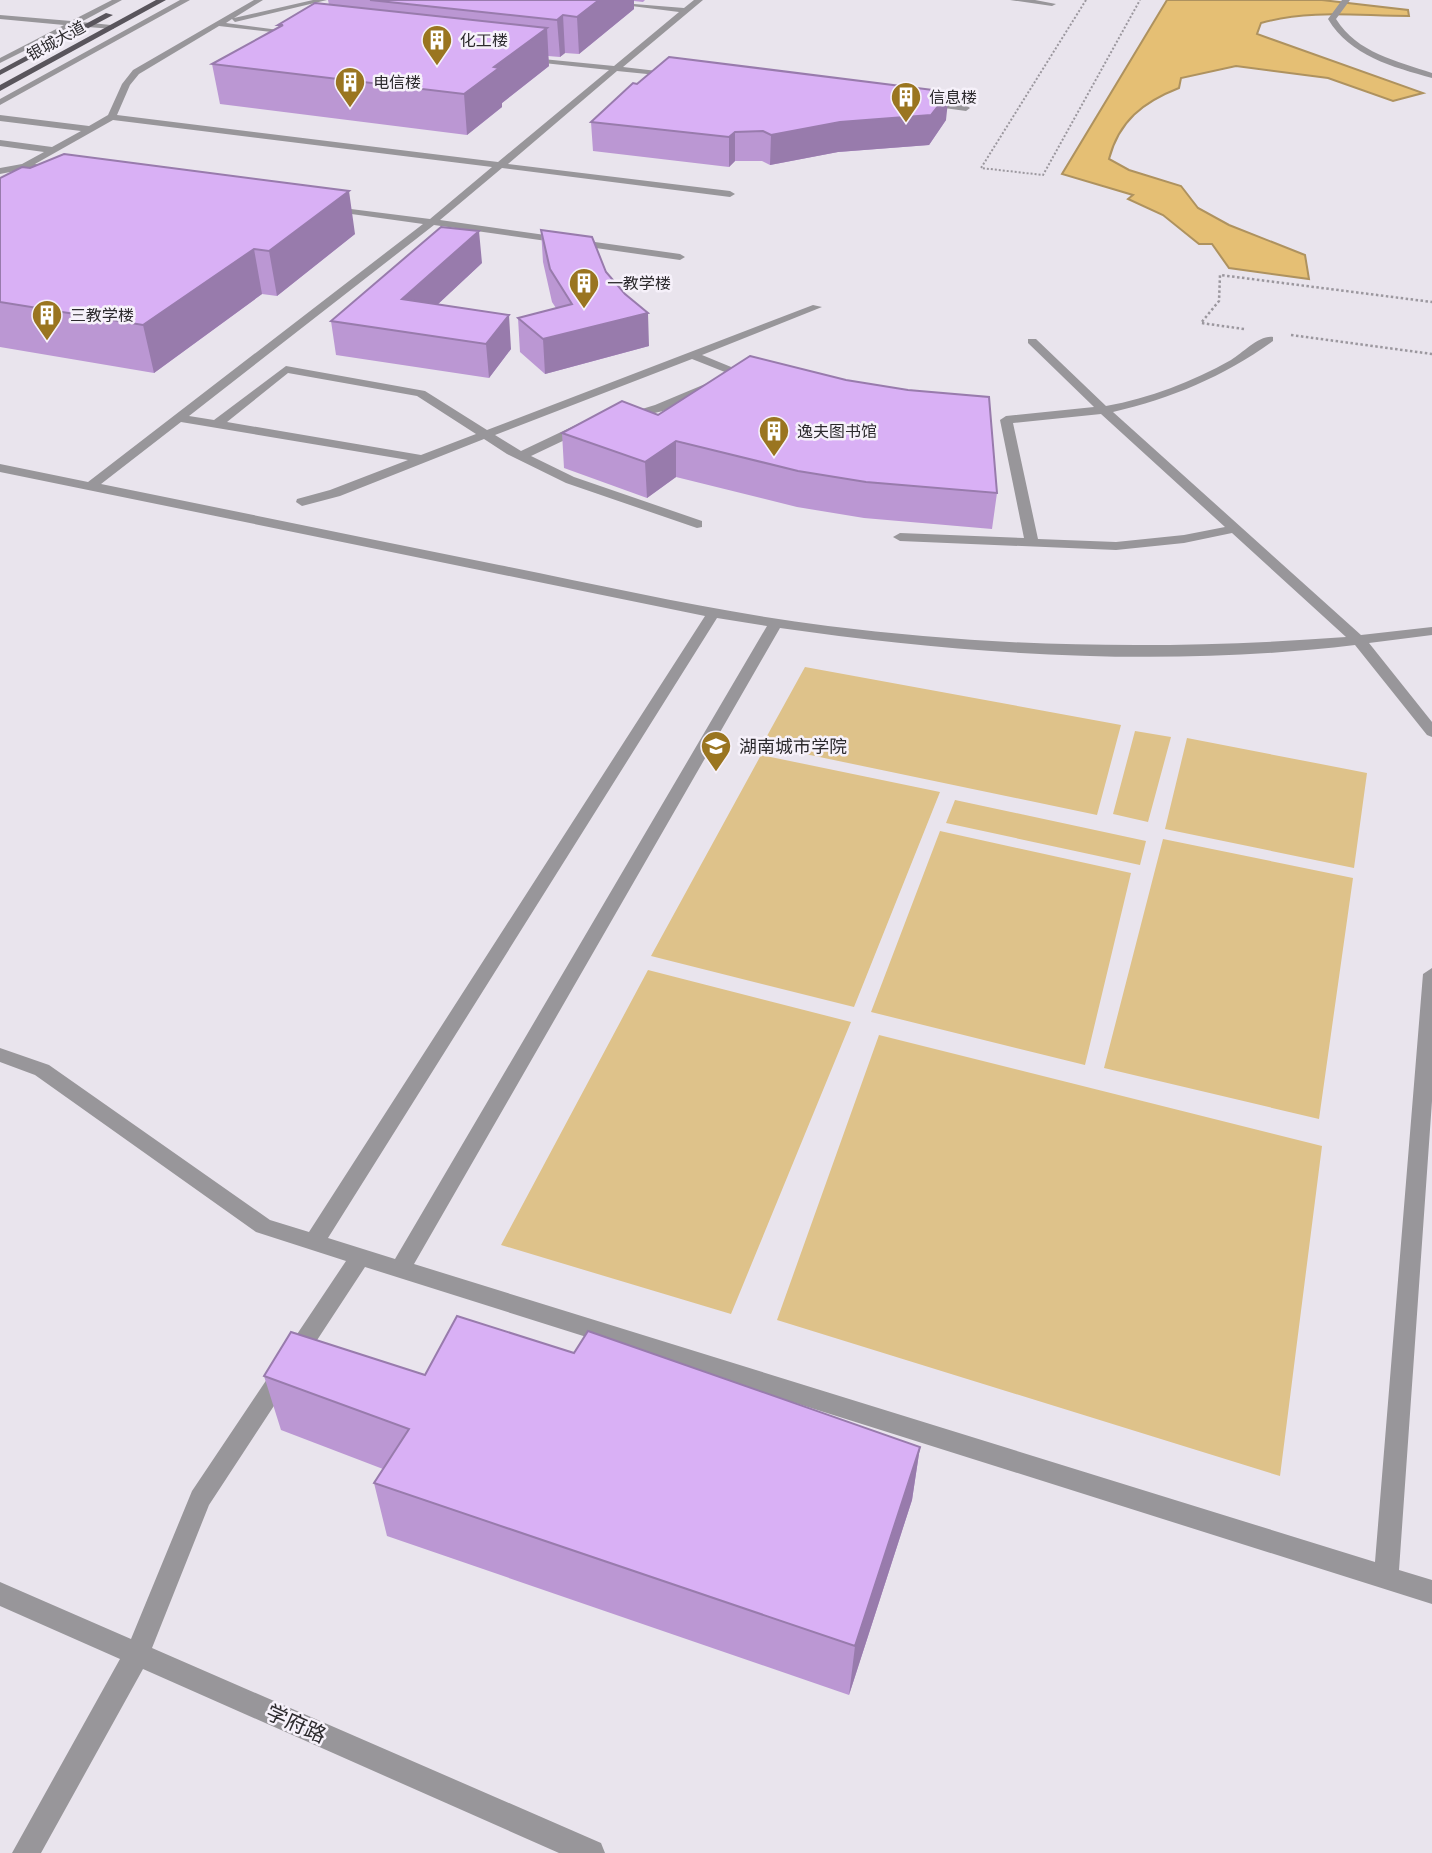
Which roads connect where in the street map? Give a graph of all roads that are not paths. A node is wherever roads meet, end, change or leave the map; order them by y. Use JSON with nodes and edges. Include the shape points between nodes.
{"nodes":[{"id":1,"x":118,"y":0,"type":"edge"},
{"id":2,"x":162,"y":0,"type":"edge"},
{"id":3,"x":186,"y":0,"type":"edge"},
{"id":4,"x":259,"y":0,"type":"edge"},
{"id":5,"x":323,"y":0,"type":"edge"},
{"id":6,"x":588,"y":0,"type":"edge"},
{"id":7,"x":699,"y":0,"type":"edge"},
{"id":8,"x":1014,"y":0,"type":"edge"},
{"id":9,"x":1346,"y":0,"type":"edge"},
{"id":10,"x":1052,"y":4,"type":"dead end"},
{"id":11,"x":125,"y":6,"type":"dead end"},
{"id":12,"x":686,"y":10,"type":"junction"},
{"id":13,"x":0,"y":17,"type":"edge"},
{"id":14,"x":72,"y":23,"type":"junction"},
{"id":15,"x":218,"y":24,"type":"junction"},
{"id":16,"x":89,"y":25,"type":"junction"},
{"id":17,"x":111,"y":27,"type":"junction"},
{"id":18,"x":315,"y":35,"type":"edge"},
{"id":19,"x":508,"y":57,"type":"edge"},
{"id":20,"x":0,"y":61,"type":"edge"},
{"id":21,"x":618,"y":69,"type":"junction"},
{"id":22,"x":0,"y":73,"type":"edge"},
{"id":23,"x":1432,"y":76,"type":"edge"},
{"id":24,"x":685,"y":77,"type":"edge"},
{"id":25,"x":0,"y":88,"type":"edge"},
{"id":26,"x":0,"y":102,"type":"edge"},
{"id":27,"x":913,"y":102,"type":"edge"},
{"id":28,"x":966,"y":108,"type":"dead end"},
{"id":29,"x":112,"y":117,"type":"junction"},
{"id":30,"x":0,"y":118,"type":"edge"},
{"id":31,"x":90,"y":129,"type":"junction"},
{"id":32,"x":0,"y":143,"type":"edge"},
{"id":33,"x":53,"y":150,"type":"junction"},
{"id":34,"x":498,"y":165,"type":"junction"},
{"id":35,"x":25,"y":166,"type":"junction"},
{"id":36,"x":0,"y":171,"type":"edge"},
{"id":37,"x":66,"y":171,"type":"edge"},
{"id":38,"x":730,"y":194,"type":"dead end"},
{"id":39,"x":323,"y":207,"type":"edge"},
{"id":40,"x":432,"y":222,"type":"junction"},
{"id":41,"x":680,"y":257,"type":"dead end"},
{"id":42,"x":817,"y":307,"type":"dead end"},
{"id":43,"x":1269,"y":339,"type":"dead end"},
{"id":44,"x":1032,"y":341,"type":"dead end"},
{"id":45,"x":692,"y":355,"type":"junction"},
{"id":46,"x":735,"y":374,"type":"junction"},
{"id":47,"x":760,"y":380,"type":"edge"},
{"id":48,"x":1105,"y":411,"type":"junction"},
{"id":49,"x":180,"y":418,"type":"junction"},
{"id":50,"x":217,"y":424,"type":"junction"},
{"id":51,"x":486,"y":435,"type":"junction"},
{"id":52,"x":521,"y":456,"type":"junction"},
{"id":53,"x":422,"y":459,"type":"junction"},
{"id":54,"x":0,"y":468,"type":"edge"},
{"id":55,"x":92,"y":486,"type":"junction"},
{"id":56,"x":302,"y":502,"type":"dead end"},
{"id":57,"x":697,"y":524,"type":"dead end"},
{"id":58,"x":1235,"y":529,"type":"junction"},
{"id":59,"x":900,"y":537,"type":"dead end"},
{"id":60,"x":1032,"y":544,"type":"junction"},
{"id":61,"x":714,"y":612,"type":"junction"},
{"id":62,"x":776,"y":622,"type":"junction"},
{"id":63,"x":1432,"y":631,"type":"edge"},
{"id":64,"x":1360,"y":642,"type":"junction"},
{"id":65,"x":1432,"y":733,"type":"edge"},
{"id":66,"x":1432,"y":974,"type":"edge"},
{"id":67,"x":0,"y":1055,"type":"edge"},
{"id":68,"x":313,"y":1242,"type":"junction"},
{"id":69,"x":360,"y":1257,"type":"junction"},
{"id":70,"x":400,"y":1269,"type":"junction"},
{"id":71,"x":1386,"y":1577,"type":"junction"},
{"id":72,"x":1432,"y":1592,"type":"edge"},
{"id":73,"x":0,"y":1594,"type":"edge"},
{"id":74,"x":137,"y":1654,"type":"junction"},
{"id":75,"x":26,"y":1853,"type":"edge"},
{"id":76,"x":591,"y":1853,"type":"edge"}],
"edges":[{"from":1,"to":14,"type":"street"},
{"from":2,"to":17,"type":"main road","name":"银城大道"},
{"from":3,"to":26,"type":"street"},
{"from":4,"to":15,"type":"street"},
{"from":5,"to":15,"type":"street"},
{"from":6,"to":12,"type":"street"},
{"from":7,"to":12,"type":"street"},
{"from":8,"to":10,"type":"street"},
{"from":9,"to":23,"type":"street","via":[[1332,19],[1346,40]]},
{"from":11,"to":16,"type":"main road","name":"银城大道"},
{"from":12,"to":21,"type":"street"},
{"from":13,"to":14,"type":"street"},
{"from":14,"to":16,"type":"street"},
{"from":14,"to":20,"type":"street"},
{"from":15,"to":18,"type":"street"},
{"from":15,"to":29,"type":"street","via":[[136,72],[125,84]]},
{"from":16,"to":17,"type":"street"},
{"from":16,"to":22,"type":"main road","name":"银城大道"},
{"from":17,"to":25,"type":"main road","name":"银城大道"},
{"from":19,"to":21,"type":"street"},
{"from":21,"to":24,"type":"street"},
{"from":21,"to":34,"type":"street"},
{"from":27,"to":28,"type":"street"},
{"from":29,"to":31,"type":"street"},
{"from":29,"to":34,"type":"street"},
{"from":30,"to":31,"type":"street"},
{"from":31,"to":33,"type":"street"},
{"from":32,"to":33,"type":"street"},
{"from":33,"to":35,"type":"street"},
{"from":34,"to":38,"type":"street"},
{"from":34,"to":40,"type":"street"},
{"from":35,"to":36,"type":"street"},
{"from":35,"to":37,"type":"street"},
{"from":39,"to":40,"type":"street"},
{"from":40,"to":41,"type":"street"},
{"from":40,"to":49,"type":"street"},
{"from":42,"to":45,"type":"street"},
{"from":43,"to":48,"type":"street","via":[[1209,380]]},
{"from":44,"to":48,"type":"street"},
{"from":45,"to":46,"type":"street"},
{"from":45,"to":51,"type":"street"},
{"from":46,"to":47,"type":"street"},
{"from":46,"to":52,"type":"street","via":[[659,408],[577,427]]},
{"from":48,"to":58,"type":"street"},
{"from":48,"to":60,"type":"street","via":[[1006,421]]},
{"from":49,"to":50,"type":"street"},
{"from":49,"to":55,"type":"street"},
{"from":50,"to":51,"type":"street","via":[[286,369],[421,393]]},
{"from":50,"to":53,"type":"street"},
{"from":51,"to":52,"type":"street"},
{"from":51,"to":53,"type":"street"},
{"from":52,"to":57,"type":"street","via":[[570,480]]},
{"from":53,"to":56,"type":"street"},
{"from":54,"to":55,"type":"street"},
{"from":55,"to":61,"type":"street"},
{"from":58,"to":60,"type":"street","via":[[1116,546]]},
{"from":58,"to":64,"type":"street"},
{"from":59,"to":60,"type":"street"},
{"from":61,"to":62,"type":"street"},
{"from":61,"to":68,"type":"street"},
{"from":62,"to":64,"type":"street","via":[[915,639],[1059,648],[1203,649]]},
{"from":62,"to":70,"type":"street"},
{"from":63,"to":64,"type":"street"},
{"from":64,"to":65,"type":"street"},
{"from":66,"to":71,"type":"street"},
{"from":67,"to":68,"type":"street","via":[[42,1069],[263,1226]]},
{"from":68,"to":69,"type":"street"},
{"from":69,"to":70,"type":"street"},
{"from":69,"to":74,"type":"street","via":[[201,1499]]},
{"from":70,"to":71,"type":"street"},
{"from":71,"to":72,"type":"street"},
{"from":73,"to":74,"type":"street","name":"学府路"},
{"from":74,"to":75,"type":"street"},
{"from":74,"to":76,"type":"street","name":"学府路"}]}
